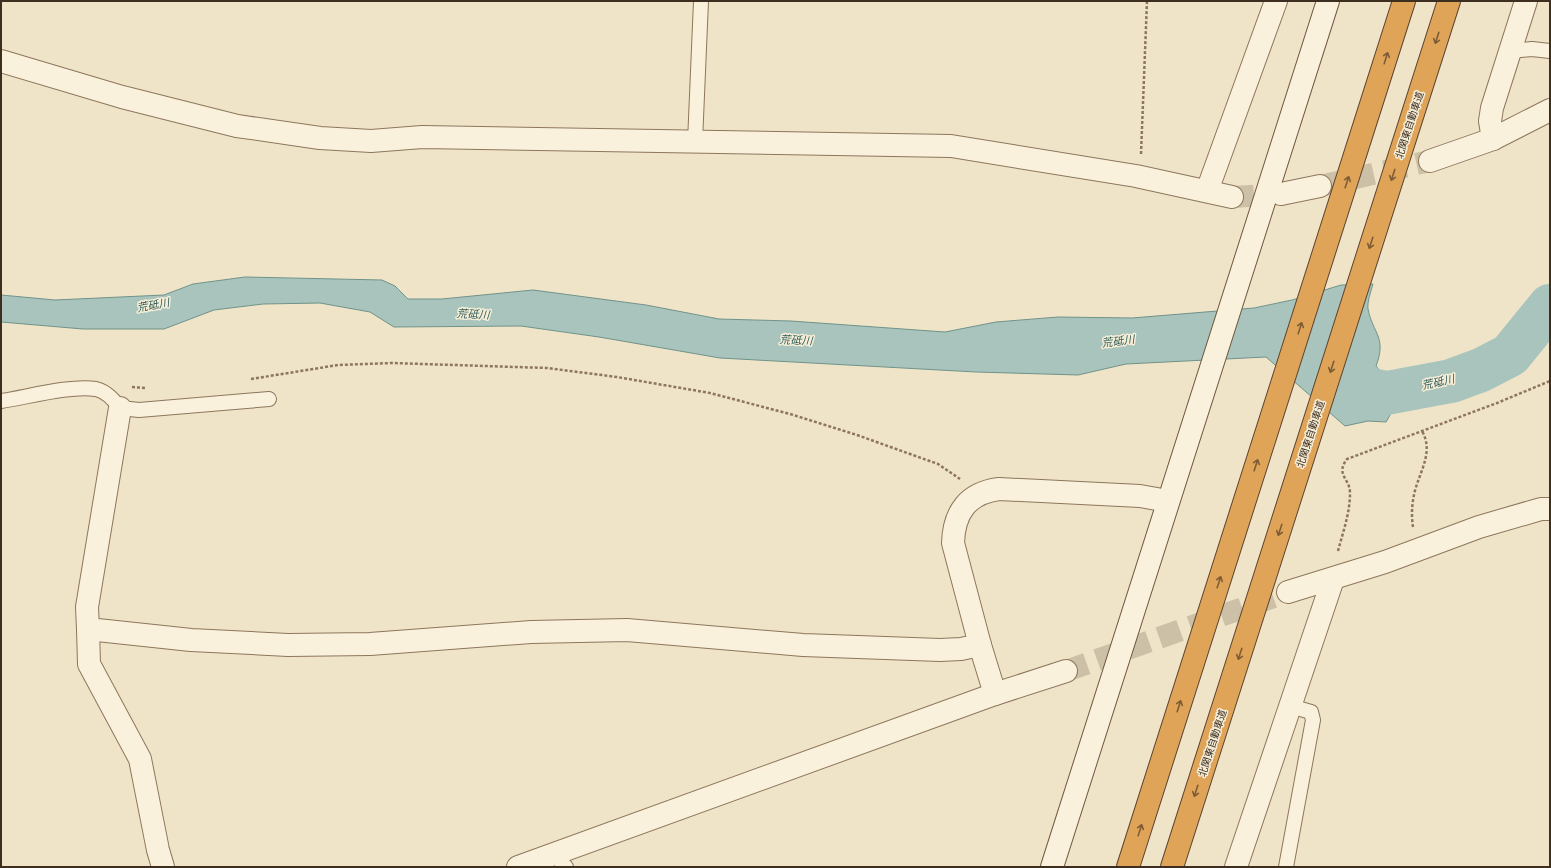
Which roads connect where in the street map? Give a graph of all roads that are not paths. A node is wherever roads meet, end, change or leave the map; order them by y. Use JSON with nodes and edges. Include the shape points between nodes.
{"nodes":[{"id":1,"x":701,"y":1,"type":"edge"},
{"id":2,"x":1276,"y":1,"type":"edge"},
{"id":3,"x":1328,"y":1,"type":"edge"},
{"id":4,"x":1404,"y":1,"type":"edge"},
{"id":5,"x":1449,"y":1,"type":"edge"},
{"id":6,"x":1526,"y":1,"type":"edge"},
{"id":7,"x":1510,"y":51,"type":"junction"},
{"id":8,"x":1550,"y":51,"type":"edge"},
{"id":9,"x":1,"y":61,"type":"edge"},
{"id":10,"x":1550,"y":110,"type":"edge"},
{"id":11,"x":1493,"y":140,"type":"junction"},
{"id":12,"x":695,"y":142,"type":"junction"},
{"id":13,"x":1430,"y":161,"type":"tunnel mouth"},
{"id":14,"x":1320,"y":186,"type":"tunnel mouth"},
{"id":15,"x":1207,"y":191,"type":"junction"},
{"id":16,"x":1282,"y":194,"type":"tunnel mouth"},
{"id":17,"x":1232,"y":197,"type":"tunnel mouth"},
{"id":18,"x":269,"y":399,"type":"dead end"},
{"id":19,"x":1,"y":401,"type":"edge"},
{"id":20,"x":120,"y":408,"type":"junction"},
{"id":21,"x":1168,"y":501,"type":"junction"},
{"id":22,"x":1550,"y":509,"type":"edge"},
{"id":23,"x":1333,"y":579,"type":"junction"},
{"id":24,"x":1288,"y":592,"type":"tunnel mouth"},
{"id":25,"x":88,"y":629,"type":"junction"},
{"id":26,"x":980,"y":645,"type":"junction"},
{"id":27,"x":1066,"y":671,"type":"tunnel mouth"},
{"id":28,"x":995,"y":694,"type":"junction"},
{"id":29,"x":1290,"y":706,"type":"junction"},
{"id":30,"x":557,"y":863,"type":"edge"},
{"id":31,"x":164,"y":867,"type":"edge"},
{"id":32,"x":518,"y":867,"type":"edge"},
{"id":33,"x":1052,"y":867,"type":"edge"},
{"id":34,"x":1128,"y":867,"type":"edge"},
{"id":35,"x":1172,"y":867,"type":"edge"},
{"id":36,"x":1236,"y":867,"type":"edge"},
{"id":37,"x":1286,"y":867,"type":"edge"}],
"edges":[{"from":1,"to":12,"type":"lane"},
{"from":2,"to":15,"type":"street"},
{"from":3,"to":21,"type":"street"},
{"from":34,"to":4,"type":"highway","one_way":true},
{"from":5,"to":35,"type":"highway","name":"北関東自動車道","one_way":true},
{"from":6,"to":7,"type":"street"},
{"from":7,"to":8,"type":"lane"},
{"from":7,"to":11,"type":"street","via":[[1492,108],[1490,121]]},
{"from":9,"to":12,"type":"street","via":[[138,101],[279,134],[371,141],[422,137]]},
{"from":10,"to":11,"type":"street"},
{"from":11,"to":13,"type":"street"},
{"from":12,"to":15,"type":"street","via":[[951,146],[1136,176]]},
{"from":14,"to":16,"type":"street"},
{"from":15,"to":17,"type":"street"},
{"from":18,"to":20,"type":"lane","via":[[139,410]]},
{"from":19,"to":20,"type":"lane","via":[[78,388],[98,389],[113,398]]},
{"from":20,"to":25,"type":"street","via":[[87,607]]},
{"from":21,"to":26,"type":"street","via":[[1140,496],[999,489],[987,491],[970,500],[957,519],[953,543]]},
{"from":21,"to":33,"type":"street"},
{"from":22,"to":23,"type":"street","via":[[1541,509],[1479,527]]},
{"from":23,"to":24,"type":"street"},
{"from":23,"to":29,"type":"street"},
{"from":25,"to":26,"type":"street","via":[[191,640],[288,644],[370,644],[531,632],[627,630],[803,645],[940,650]]},
{"from":25,"to":31,"type":"street","via":[[90,664],[140,759],[158,850]]},
{"from":26,"to":28,"type":"street"},
{"from":27,"to":28,"type":"street"},
{"from":28,"to":30,"type":"street"},
{"from":29,"to":36,"type":"street"},
{"from":29,"to":37,"type":"lane","via":[[1311,712],[1313,720]]},
{"from":30,"to":32,"type":"street"}]}
